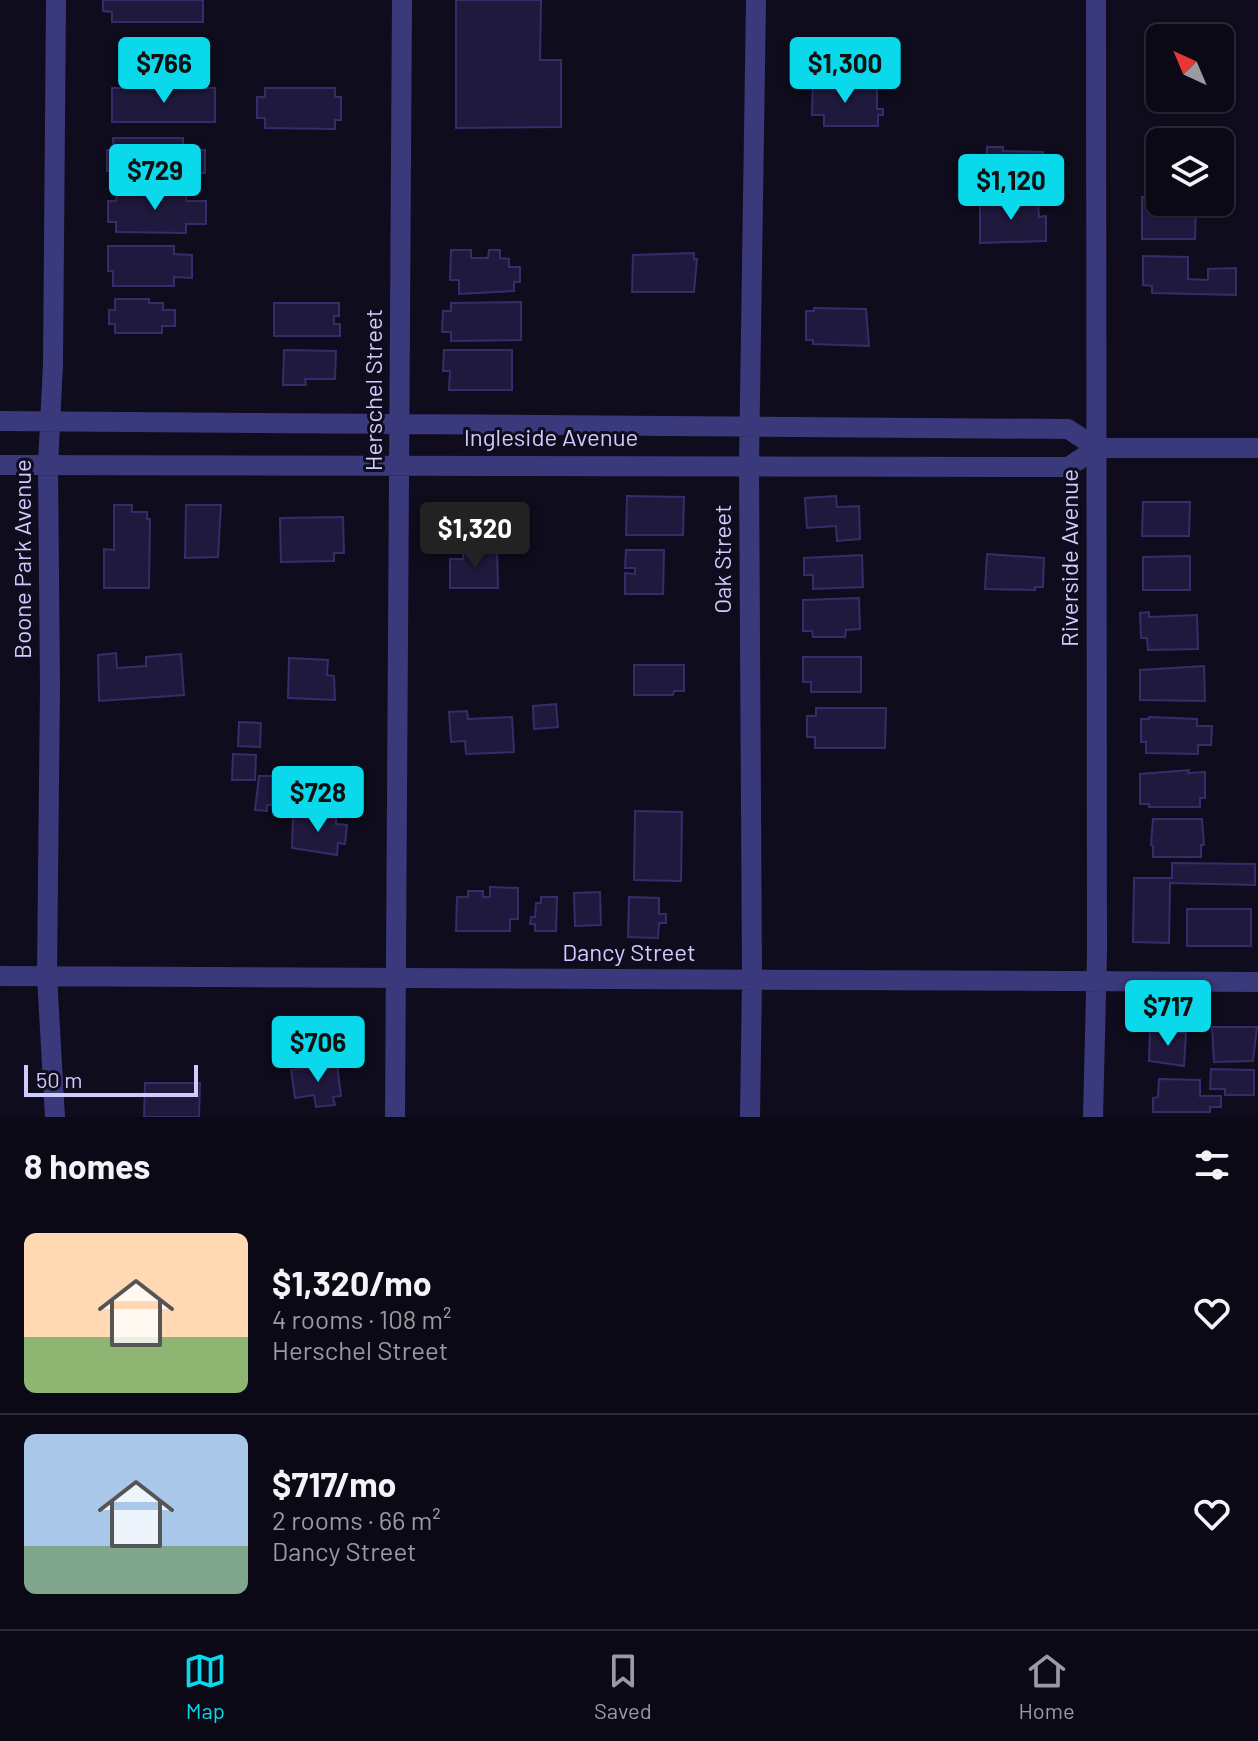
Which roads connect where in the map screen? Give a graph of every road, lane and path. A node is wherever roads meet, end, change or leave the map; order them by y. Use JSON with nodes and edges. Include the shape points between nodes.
{"nodes":[{"id":1,"x":56,"y":0,"type":"edge"},
{"id":2,"x":402,"y":0,"type":"edge"},
{"id":3,"x":756,"y":0,"type":"edge"},
{"id":4,"x":1096,"y":0,"type":"edge"},
{"id":5,"x":0,"y":421,"type":"edge"},
{"id":6,"x":50,"y":422,"type":"junction"},
{"id":7,"x":400,"y":425,"type":"junction"},
{"id":8,"x":749,"y":428,"type":"junction"},
{"id":9,"x":1097,"y":448,"type":"junction"},
{"id":10,"x":1258,"y":448,"type":"edge"},
{"id":11,"x":399,"y":464,"type":"junction"},
{"id":12,"x":0,"y":465,"type":"edge"},
{"id":13,"x":48,"y":465,"type":"junction"},
{"id":14,"x":749,"y":465,"type":"junction"},
{"id":15,"x":0,"y":976,"type":"edge"},
{"id":16,"x":47,"y":976,"type":"junction"},
{"id":17,"x":396,"y":979,"type":"junction"},
{"id":18,"x":752,"y":979,"type":"junction"},
{"id":19,"x":1096,"y":980,"type":"junction"},
{"id":20,"x":1258,"y":982,"type":"edge"},
{"id":21,"x":55,"y":1117,"type":"edge"},
{"id":22,"x":395,"y":1117,"type":"edge"},
{"id":23,"x":750,"y":1117,"type":"edge"},
{"id":24,"x":1093,"y":1117,"type":"edge"}],
"edges":[{"from":1,"to":6,"type":"street","name":"Boone Park Avenue"},
{"from":2,"to":7,"type":"street","name":"Herschel Street"},
{"from":3,"to":8,"type":"street","name":"Oak Street"},
{"from":4,"to":9,"type":"street","name":"Riverside Avenue"},
{"from":5,"to":6,"type":"street","name":"Ingleside Avenue"},
{"from":6,"to":7,"type":"street","name":"Ingleside Avenue"},
{"from":6,"to":13,"type":"street","name":"Boone Park Avenue"},
{"from":7,"to":8,"type":"street","name":"Ingleside Avenue"},
{"from":7,"to":11,"type":"street","name":"Herschel Street"},
{"from":8,"to":9,"type":"street","name":"Ingleside Avenue","via":[[1068,429]]},
{"from":8,"to":14,"type":"street","name":"Oak Street"},
{"from":9,"to":10,"type":"street","name":"Ingleside Avenue"},
{"from":9,"to":14,"type":"street","name":"Ingleside Avenue","via":[[1068,467]]},
{"from":9,"to":19,"type":"street","name":"Riverside Avenue"},
{"from":11,"to":13,"type":"street","name":"Ingleside Avenue"},
{"from":11,"to":14,"type":"street","name":"Ingleside Avenue"},
{"from":11,"to":17,"type":"street","name":"Herschel Street"},
{"from":12,"to":13,"type":"street","name":"Ingleside Avenue"},
{"from":13,"to":16,"type":"street","name":"Boone Park Avenue"},
{"from":14,"to":18,"type":"street","name":"Oak Street"},
{"from":15,"to":16,"type":"street","name":"Dancy Street"},
{"from":16,"to":17,"type":"street","name":"Dancy Street"},
{"from":16,"to":21,"type":"street","name":"Boone Park Avenue"},
{"from":17,"to":18,"type":"street","name":"Dancy Street"},
{"from":17,"to":22,"type":"street","name":"Herschel Street"},
{"from":18,"to":19,"type":"street","name":"Dancy Street"},
{"from":18,"to":23,"type":"street","name":"Oak Street"},
{"from":19,"to":20,"type":"street","name":"Dancy Street"},
{"from":19,"to":24,"type":"street","name":"Riverside Avenue"}]}
